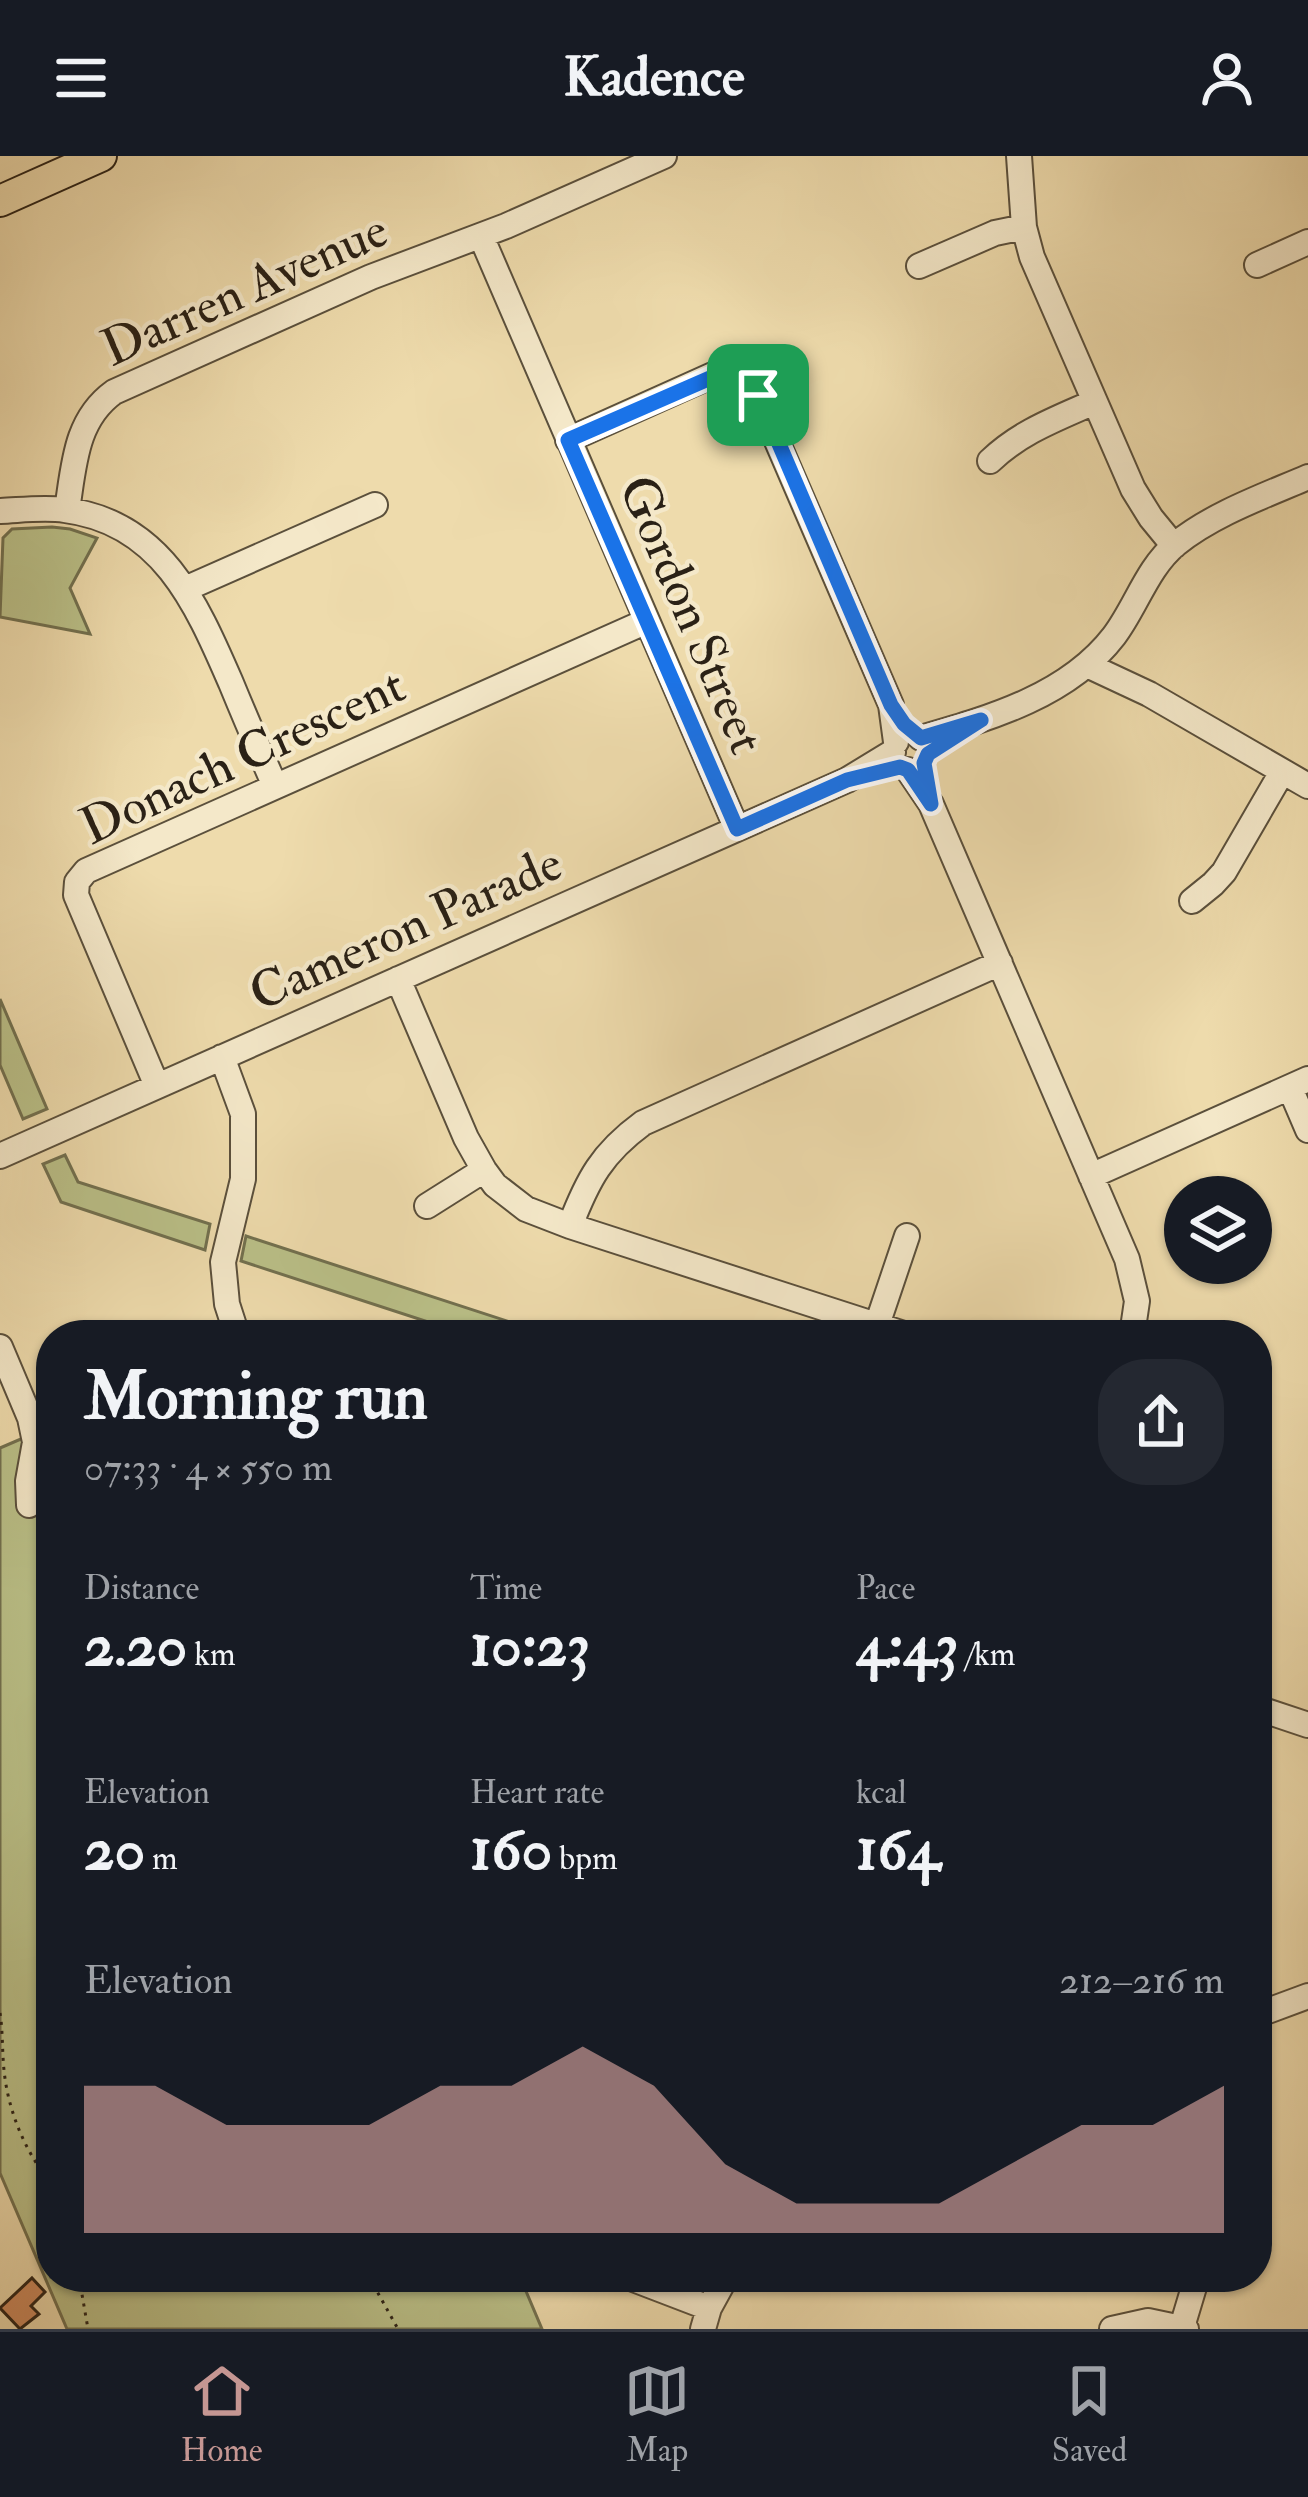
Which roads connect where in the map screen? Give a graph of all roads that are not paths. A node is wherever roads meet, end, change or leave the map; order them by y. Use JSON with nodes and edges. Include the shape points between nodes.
{"nodes":[{"id":1,"x":101,"y":156,"type":"edge"},
{"id":2,"x":664,"y":156,"type":"edge"},
{"id":3,"x":1019,"y":156,"type":"edge"},
{"id":4,"x":0,"y":201,"type":"edge"},
{"id":5,"x":1024,"y":226,"type":"junction"},
{"id":6,"x":482,"y":236,"type":"junction"},
{"id":7,"x":1308,"y":242,"type":"edge"},
{"id":8,"x":1256,"y":265,"type":"dead end"},
{"id":9,"x":920,"y":266,"type":"dead end"},
{"id":10,"x":1094,"y":402,"type":"junction"},
{"id":11,"x":568,"y":440,"type":"junction"},
{"id":12,"x":990,"y":461,"type":"dead end"},
{"id":13,"x":1305,"y":487,"type":"edge"},
{"id":14,"x":375,"y":505,"type":"dead end"},
{"id":15,"x":67,"y":510,"type":"junction"},
{"id":16,"x":0,"y":511,"type":"edge"},
{"id":17,"x":1174,"y":546,"type":"junction"},
{"id":18,"x":185,"y":589,"type":"junction"},
{"id":19,"x":647,"y":621,"type":"junction"},
{"id":20,"x":1094,"y":658,"type":"junction"},
{"id":21,"x":911,"y":753,"type":"junction"},
{"id":22,"x":1282,"y":772,"type":"junction"},
{"id":23,"x":274,"y":786,"type":"junction"},
{"id":24,"x":1308,"y":786,"type":"edge"},
{"id":25,"x":737,"y":829,"type":"junction"},
{"id":26,"x":1192,"y":902,"type":"dead end"},
{"id":27,"x":1000,"y":963,"type":"junction"},
{"id":28,"x":398,"y":979,"type":"junction"},
{"id":29,"x":216,"y":1060,"type":"junction"},
{"id":30,"x":1299,"y":1083,"type":"edge"},
{"id":31,"x":157,"y":1086,"type":"junction"},
{"id":32,"x":1308,"y":1130,"type":"edge"},
{"id":33,"x":0,"y":1156,"type":"edge"},
{"id":34,"x":484,"y":1170,"type":"junction"},
{"id":35,"x":1091,"y":1176,"type":"junction"},
{"id":36,"x":428,"y":1206,"type":"dead end"},
{"id":37,"x":570,"y":1226,"type":"junction"},
{"id":38,"x":907,"y":1236,"type":"dead end"},
{"id":39,"x":232,"y":1320,"type":"edge"},
{"id":40,"x":861,"y":1320,"type":"edge"},
{"id":41,"x":879,"y":1320,"type":"edge"},
{"id":42,"x":1136,"y":1320,"type":"edge"},
{"id":43,"x":0,"y":1347,"type":"edge"},
{"id":44,"x":30,"y":1418,"type":"junction"},
{"id":45,"x":36,"y":1424,"type":"edge"},
{"id":46,"x":29,"y":1505,"type":"dead end"},
{"id":47,"x":1272,"y":1716,"type":"edge"},
{"id":48,"x":1308,"y":1725,"type":"edge"},
{"id":49,"x":1308,"y":1996,"type":"edge"},
{"id":50,"x":1272,"y":2009,"type":"edge"},
{"id":51,"x":656,"y":2292,"type":"edge"},
{"id":52,"x":1193,"y":2292,"type":"edge"},
{"id":53,"x":706,"y":2319,"type":"edge"},
{"id":54,"x":1184,"y":2328,"type":"edge"},
{"id":55,"x":1112,"y":2329,"type":"edge"}],
"edges":[{"from":1,"to":4,"type":"main road"},
{"from":2,"to":6,"type":"street","name":"Darren Avenue"},
{"from":3,"to":5,"type":"street"},
{"from":5,"to":9,"type":"street"},
{"from":5,"to":10,"type":"street"},
{"from":6,"to":11,"type":"street","name":"Gordon Street"},
{"from":6,"to":15,"type":"street","name":"Darren Avenue","via":[[114,392],[85,423]]},
{"from":7,"to":8,"type":"street"},
{"from":10,"to":12,"type":"street","via":[[1009,442]]},
{"from":10,"to":17,"type":"street","via":[[1141,505]]},
{"from":11,"to":19,"type":"street","name":"Gordon Street"},
{"from":11,"to":21,"type":"street","via":[[716,374],[746,379]]},
{"from":13,"to":17,"type":"street","name":"Cameron Parade","via":[[1214,520]]},
{"from":14,"to":18,"type":"street"},
{"from":15,"to":16,"type":"street"},
{"from":15,"to":18,"type":"street","via":[[142,542]]},
{"from":17,"to":20,"type":"street","name":"Cameron Parade"},
{"from":18,"to":23,"type":"street"},
{"from":19,"to":23,"type":"street","name":"Donach Crescent"},
{"from":19,"to":25,"type":"street","name":"Gordon Street"},
{"from":20,"to":21,"type":"street","name":"Cameron Parade","via":[[1056,687]]},
{"from":20,"to":22,"type":"street"},
{"from":21,"to":25,"type":"street","name":"Cameron Parade"},
{"from":21,"to":27,"type":"street"},
{"from":22,"to":24,"type":"street"},
{"from":22,"to":26,"type":"street","via":[[1224,872]]},
{"from":23,"to":31,"type":"street","name":"Donach Crescent","via":[[94,866],[76,882]]},
{"from":25,"to":28,"type":"street","name":"Cameron Parade"},
{"from":27,"to":35,"type":"street"},
{"from":27,"to":37,"type":"street","via":[[643,1123],[600,1162]]},
{"from":28,"to":29,"type":"street","name":"Cameron Parade"},
{"from":28,"to":34,"type":"street"},
{"from":29,"to":31,"type":"street","name":"Cameron Parade"},
{"from":29,"to":39,"type":"street","via":[[243,1114],[242,1179],[223,1262]]},
{"from":30,"to":32,"type":"street"},
{"from":30,"to":35,"type":"street"},
{"from":31,"to":33,"type":"street","name":"Cameron Parade"},
{"from":34,"to":36,"type":"street"},
{"from":34,"to":37,"type":"street","via":[[526,1209]]},
{"from":35,"to":42,"type":"street","via":[[1133,1276]]},
{"from":37,"to":40,"type":"street"},
{"from":38,"to":41,"type":"street"},
{"from":43,"to":44,"type":"street"},
{"from":44,"to":45,"type":"street"},
{"from":44,"to":46,"type":"street"},
{"from":47,"to":48,"type":"street"},
{"from":49,"to":50,"type":"street"},
{"from":51,"to":53,"type":"street"},
{"from":52,"to":54,"type":"street"},
{"from":54,"to":55,"type":"street","via":[[1148,2321]]}]}
